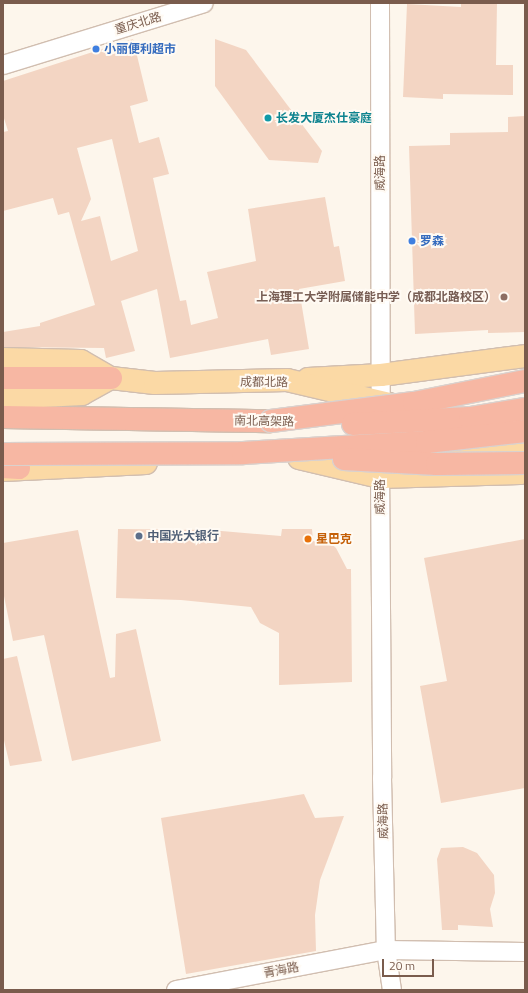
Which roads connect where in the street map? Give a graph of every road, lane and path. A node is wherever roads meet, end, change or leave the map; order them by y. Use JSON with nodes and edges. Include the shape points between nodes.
{"nodes":[{"id":1,"x":204,"y":3,"type":"edge"},
{"id":2,"x":380,"y":3,"type":"edge"},
{"id":3,"x":3,"y":65,"type":"edge"},
{"id":4,"x":525,"y":356,"type":"edge"},
{"id":5,"x":3,"y":359,"type":"edge"},
{"id":6,"x":381,"y":375,"type":"junction"},
{"id":7,"x":3,"y":378,"type":"edge"},
{"id":8,"x":110,"y":378,"type":"junction"},
{"id":9,"x":287,"y":380,"type":"junction"},
{"id":10,"x":525,"y":381,"type":"edge"},
{"id":11,"x":525,"y":388,"type":"edge"},
{"id":12,"x":3,"y":398,"type":"edge"},
{"id":13,"x":381,"y":405,"type":"junction"},
{"id":14,"x":525,"y":409,"type":"edge"},
{"id":15,"x":3,"y":417,"type":"edge"},
{"id":16,"x":271,"y":421,"type":"junction"},
{"id":17,"x":525,"y":431,"type":"edge"},
{"id":18,"x":525,"y":443,"type":"edge"},
{"id":19,"x":452,"y":450,"type":"junction"},
{"id":20,"x":381,"y":451,"type":"junction"},
{"id":21,"x":242,"y":453,"type":"junction"},
{"id":22,"x":299,"y":458,"type":"junction"},
{"id":23,"x":525,"y":463,"type":"edge"},
{"id":24,"x":6,"y":464,"type":"edge"},
{"id":25,"x":525,"y":468,"type":"edge"},
{"id":26,"x":525,"y":472,"type":"edge"},
{"id":27,"x":380,"y":477,"type":"junction"},
{"id":28,"x":386,"y":950,"type":"junction"},
{"id":29,"x":525,"y":952,"type":"edge"},
{"id":30,"x":176,"y":990,"type":"edge"},
{"id":31,"x":392,"y":990,"type":"edge"}],
"edges":[{"from":1,"to":3,"type":"street","name":"重庆北路"},
{"from":2,"to":6,"type":"street","name":"威海路"},
{"from":4,"to":6,"type":"main road"},
{"from":5,"to":8,"type":"main road","via":[[81,361]]},
{"from":6,"to":9,"type":"main road"},
{"from":6,"to":13,"type":"street","name":"威海路"},
{"from":7,"to":8,"type":"highway"},
{"from":8,"to":9,"type":"main road","name":"成都北路","via":[[155,383]]},
{"from":8,"to":12,"type":"main road","via":[[82,394]]},
{"from":9,"to":13,"type":"main road","name":"成都北路"},
{"from":10,"to":16,"type":"highway","bridge":true,"via":[[414,403]]},
{"from":11,"to":13,"type":"main road","name":"成都北路"},
{"from":13,"to":20,"type":"street","name":"威海路"},
{"from":14,"to":16,"type":"highway","name":"南北高架路","bridge":true,"via":[[455,419],[355,424]]},
{"from":15,"to":16,"type":"highway","name":"南北高架路"},
{"from":17,"to":21,"type":"highway","bridge":true,"via":[[427,442]]},
{"from":18,"to":19,"type":"main road"},
{"from":19,"to":20,"type":"main road"},
{"from":19,"to":25,"type":"main road"},
{"from":20,"to":22,"type":"main road"},
{"from":20,"to":27,"type":"street","name":"威海路"},
{"from":21,"to":23,"type":"highway","bridge":true,"via":[[404,463]]},
{"from":21,"to":24,"type":"highway","bridge":true},
{"from":22,"to":24,"type":"main road"},
{"from":22,"to":27,"type":"main road"},
{"from":26,"to":27,"type":"main road"},
{"from":27,"to":28,"type":"street","name":"威海路"},
{"from":28,"to":29,"type":"street","name":"青海路"},
{"from":28,"to":30,"type":"street","name":"青海路"},
{"from":28,"to":31,"type":"street","name":"威海路"}]}
